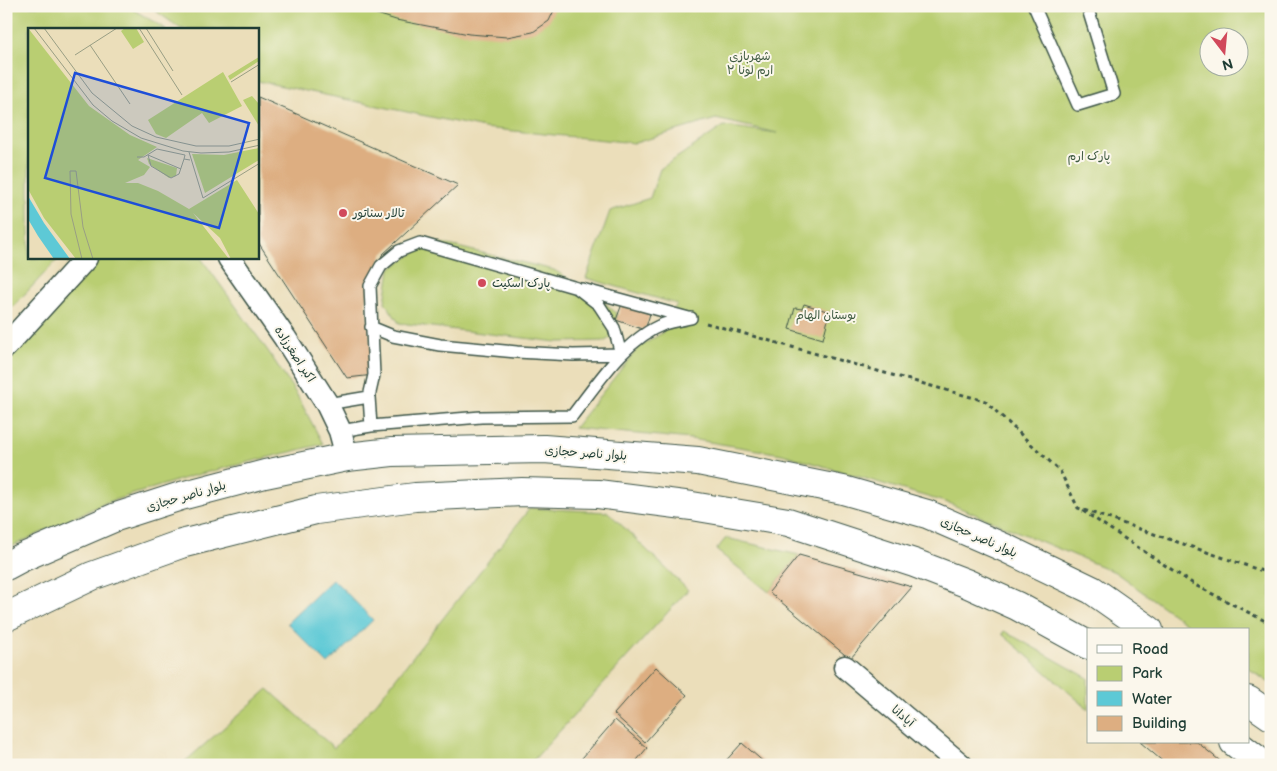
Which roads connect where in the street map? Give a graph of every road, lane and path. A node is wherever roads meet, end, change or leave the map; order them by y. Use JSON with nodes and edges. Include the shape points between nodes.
{"nodes":[{"id":1,"x":1034,"y":6,"type":"edge"},
{"id":2,"x":1087,"y":6,"type":"edge"},
{"id":3,"x":85,"y":259,"type":"edge"},
{"id":4,"x":230,"y":259,"type":"edge"},
{"id":5,"x":578,"y":288,"type":"junction"},
{"id":6,"x":691,"y":318,"type":"junction"},
{"id":7,"x":371,"y":327,"type":"junction"},
{"id":8,"x":6,"y":346,"type":"edge"},
{"id":9,"x":621,"y":354,"type":"junction"},
{"id":10,"x":369,"y":397,"type":"junction"},
{"id":11,"x":327,"y":404,"type":"junction"},
{"id":12,"x":371,"y":426,"type":"junction"},
{"id":13,"x":343,"y":444,"type":"junction"},
{"id":14,"x":1078,"y":508,"type":"junction"},
{"id":15,"x":6,"y":566,"type":"edge"},
{"id":16,"x":1271,"y":574,"type":"edge"},
{"id":17,"x":6,"y":617,"type":"edge"},
{"id":18,"x":1271,"y":624,"type":"edge"},
{"id":19,"x":1146,"y":628,"type":"edge"},
{"id":20,"x":1087,"y":644,"type":"edge"},
{"id":21,"x":844,"y":666,"type":"dead end"},
{"id":22,"x":1250,"y":701,"type":"edge"},
{"id":23,"x":1271,"y":716,"type":"edge"},
{"id":24,"x":1237,"y":744,"type":"edge"},
{"id":25,"x":961,"y":765,"type":"edge"},
{"id":26,"x":1264,"y":765,"type":"edge"}],
"edges":[{"from":1,"to":2,"type":"lane","via":[[1078,105],[1114,94]]},
{"from":3,"to":8,"type":"street"},
{"from":4,"to":11,"type":"street","name":"اکبر اصغرزاده"},
{"from":5,"to":6,"type":"lane"},
{"from":5,"to":7,"type":"lane","via":[[420,243],[398,251],[381,266],[370,286]]},
{"from":5,"to":9,"type":"lane","via":[[599,305],[614,328]]},
{"from":6,"to":9,"type":"lane","via":[[664,324],[641,336]]},
{"from":6,"to":14,"type":"path","via":[[985,401],[1060,471]]},
{"from":7,"to":9,"type":"lane","via":[[393,336],[440,345],[554,354]]},
{"from":7,"to":10,"type":"lane","via":[[374,375]]},
{"from":9,"to":12,"type":"lane","via":[[572,416],[481,417]]},
{"from":10,"to":11,"type":"lane"},
{"from":10,"to":12,"type":"lane"},
{"from":11,"to":13,"type":"street","name":"اکبر اصغرزاده"},
{"from":12,"to":13,"type":"lane"},
{"from":13,"to":15,"type":"main road","name":"بلوار ناصر حجازی","via":[[265,474],[181,496],[116,518]]},
{"from":13,"to":19,"type":"main road","name":"بلوار ناصر حجازی","via":[[392,452],[544,449],[698,461],[843,490],[927,514],[1005,548],[1092,590]]},
{"from":14,"to":16,"type":"path"},
{"from":14,"to":18,"type":"path","via":[[1195,585]]},
{"from":17,"to":20,"type":"main road","via":[[92,576],[181,544],[316,510],[415,497],[522,492],[589,494],[788,522],[966,583],[1017,606]]},
{"from":21,"to":25,"type":"street","name":"آپادانا"},
{"from":22,"to":23,"type":"main road"},
{"from":24,"to":26,"type":"main road"}]}
